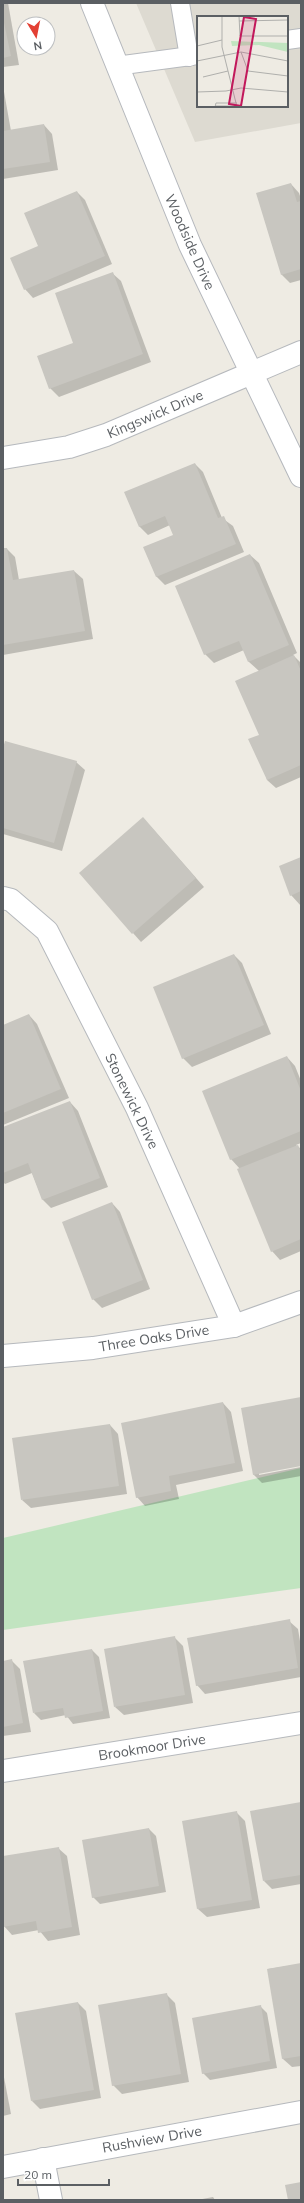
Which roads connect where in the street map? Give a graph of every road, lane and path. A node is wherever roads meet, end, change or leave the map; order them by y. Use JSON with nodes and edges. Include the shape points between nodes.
{"nodes":[{"id":1,"x":92,"y":3,"type":"edge"},
{"id":2,"x":180,"y":3,"type":"edge"},
{"id":3,"x":301,"y":38,"type":"edge"},
{"id":4,"x":288,"y":40,"type":"edge"},
{"id":5,"x":194,"y":56,"type":"edge"},
{"id":6,"x":116,"y":66,"type":"junction"},
{"id":7,"x":301,"y":352,"type":"edge"},
{"id":8,"x":252,"y":374,"type":"junction"},
{"id":9,"x":3,"y":458,"type":"edge"},
{"id":10,"x":301,"y":476,"type":"edge"},
{"id":11,"x":3,"y":898,"type":"edge"},
{"id":12,"x":301,"y":1302,"type":"edge"},
{"id":13,"x":234,"y":1326,"type":"junction"},
{"id":14,"x":3,"y":1356,"type":"edge"},
{"id":15,"x":301,"y":1723,"type":"edge"},
{"id":16,"x":3,"y":1771,"type":"edge"},
{"id":17,"x":301,"y":2112,"type":"edge"},
{"id":18,"x":43,"y":2159,"type":"junction"},
{"id":19,"x":3,"y":2167,"type":"edge"},
{"id":20,"x":51,"y":2200,"type":"edge"}],
"edges":[{"from":1,"to":6,"type":"street","name":"Woodside Drive"},
{"from":2,"to":5,"type":"lane"},
{"from":3,"to":4,"type":"lane"},
{"from":5,"to":6,"type":"lane"},
{"from":6,"to":8,"type":"street","name":"Woodside Drive","via":[[190,245]]},
{"from":7,"to":8,"type":"street","name":"Kingswick Drive"},
{"from":8,"to":9,"type":"street","name":"Kingswick Drive","via":[[106,435],[69,447]]},
{"from":8,"to":10,"type":"street","name":"Woodside Drive"},
{"from":11,"to":13,"type":"street","name":"Stonewick Drive","via":[[11,900],[47,931],[137,1108]]},
{"from":12,"to":13,"type":"street","name":"Three Oaks Drive"},
{"from":13,"to":14,"type":"street","name":"Three Oaks Drive","via":[[93,1348]]},
{"from":15,"to":16,"type":"street","name":"Brookmoor Drive"},
{"from":17,"to":18,"type":"street","name":"Rushview Drive"},
{"from":18,"to":19,"type":"street","name":"Rushview Drive"},
{"from":18,"to":20,"type":"street"}]}
